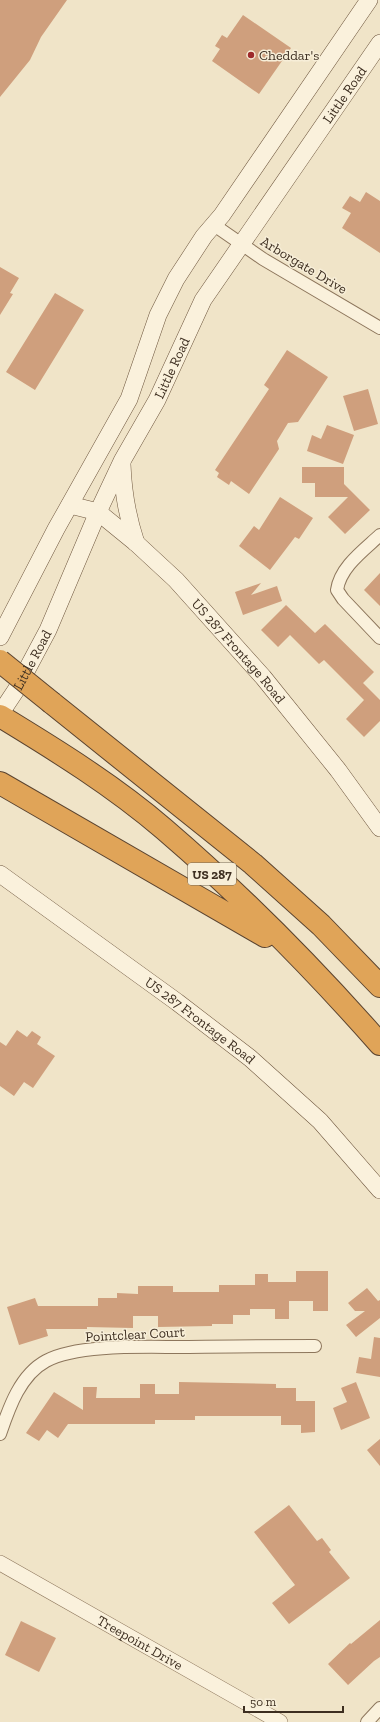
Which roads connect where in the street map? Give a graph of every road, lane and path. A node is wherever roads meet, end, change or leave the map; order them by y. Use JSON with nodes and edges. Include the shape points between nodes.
{"nodes":[{"id":1,"x":369,"y":0,"type":"edge"},
{"id":2,"x":380,"y":43,"type":"edge"},
{"id":3,"x":214,"y":225,"type":"junction"},
{"id":4,"x":241,"y":243,"type":"junction"},
{"id":5,"x":380,"y":328,"type":"edge"},
{"id":6,"x":122,"y":461,"type":"junction"},
{"id":7,"x":70,"y":505,"type":"junction"},
{"id":8,"x":98,"y":512,"type":"junction"},
{"id":9,"x":380,"y":535,"type":"edge"},
{"id":10,"x":136,"y":543,"type":"junction"},
{"id":11,"x":0,"y":637,"type":"edge"},
{"id":12,"x":380,"y":638,"type":"edge"},
{"id":13,"x":0,"y":661,"type":"edge"},
{"id":14,"x":0,"y":715,"type":"edge"},
{"id":15,"x":0,"y":783,"type":"edge"},
{"id":16,"x":380,"y":828,"type":"edge"},
{"id":17,"x":0,"y":874,"type":"edge"},
{"id":18,"x":306,"y":963,"type":"junction"},
{"id":19,"x":380,"y":986,"type":"edge"},
{"id":20,"x":380,"y":1044,"type":"edge"},
{"id":21,"x":380,"y":1190,"type":"edge"},
{"id":22,"x":314,"y":1346,"type":"dead end"},
{"id":23,"x":0,"y":1434,"type":"edge"},
{"id":24,"x":0,"y":1564,"type":"edge"},
{"id":25,"x":380,"y":1708,"type":"edge"},
{"id":26,"x":280,"y":1722,"type":"edge"},
{"id":27,"x":367,"y":1722,"type":"edge"}],
"edges":[{"from":1,"to":3,"type":"main road","name":"Little Road"},
{"from":2,"to":4,"type":"main road","name":"Little Road"},
{"from":3,"to":4,"type":"street","name":"Arborgate Drive"},
{"from":3,"to":7,"type":"main road","name":"Little Road","via":[[176,279],[158,315],[129,399]]},
{"from":4,"to":5,"type":"street","name":"Arborgate Drive","via":[[263,259]]},
{"from":4,"to":6,"type":"main road","name":"Little Road","via":[[203,300],[158,400]]},
{"from":6,"to":8,"type":"main road","name":"Little Road"},
{"from":6,"to":10,"type":"main road","via":[[123,494]]},
{"from":7,"to":8,"type":"main road","name":"US 287 Frontage Road"},
{"from":7,"to":11,"type":"main road","name":"Little Road"},
{"from":8,"to":10,"type":"main road","name":"US 287 Frontage Road"},
{"from":8,"to":14,"type":"main road","name":"Little Road","via":[[48,630]]},
{"from":9,"to":12,"type":"street","via":[[348,566],[338,579],[337,590]]},
{"from":10,"to":16,"type":"main road","name":"US 287 Frontage Road","via":[[176,580],[263,677],[338,770]]},
{"from":13,"to":19,"type":"highway","number":"US 287","bridge":true,"via":[[253,864],[321,925]]},
{"from":14,"to":18,"type":"highway","number":"US 287","via":[[91,774],[163,829]]},
{"from":15,"to":18,"type":"highway","via":[[248,925]]},
{"from":17,"to":21,"type":"main road","name":"US 287 Frontage Road","via":[[250,1058],[320,1122]]},
{"from":18,"to":20,"type":"highway","number":"US 287"},
{"from":22,"to":23,"type":"street","name":"Pointclear Court","via":[[118,1347],[63,1354],[46,1361],[32,1372],[12,1402]]},
{"from":24,"to":26,"type":"street","name":"Treepoint Drive"},
{"from":25,"to":27,"type":"street"}]}
